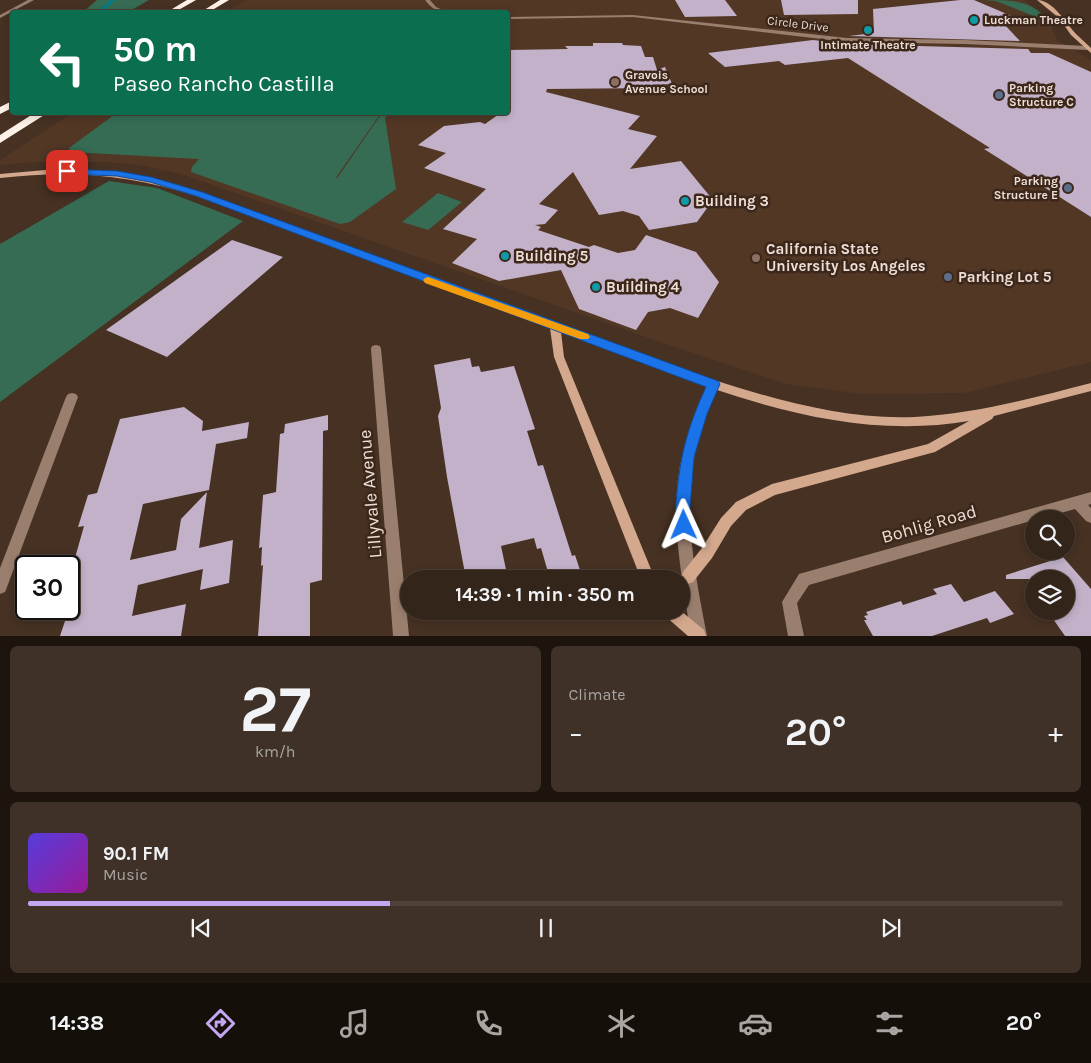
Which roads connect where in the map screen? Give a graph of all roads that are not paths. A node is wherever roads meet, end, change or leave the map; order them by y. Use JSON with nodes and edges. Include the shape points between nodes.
{"nodes":[{"id":1,"x":32,"y":0,"type":"edge"},
{"id":2,"x":192,"y":0,"type":"edge"},
{"id":3,"x":225,"y":0,"type":"edge"},
{"id":4,"x":427,"y":0,"type":"edge"},
{"id":5,"x":1039,"y":0,"type":"edge"},
{"id":6,"x":13,"y":10,"type":"edge"},
{"id":7,"x":174,"y":10,"type":"edge"},
{"id":8,"x":208,"y":10,"type":"edge"},
{"id":9,"x":440,"y":10,"type":"edge"},
{"id":10,"x":510,"y":18,"type":"edge"},
{"id":11,"x":1089,"y":49,"type":"edge"},
{"id":12,"x":39,"y":115,"type":"edge"},
{"id":13,"x":0,"y":140,"type":"edge"},
{"id":14,"x":0,"y":176,"type":"edge"},
{"id":15,"x":555,"y":326,"type":"junction"},
{"id":16,"x":376,"y":349,"type":"dead end"},
{"id":17,"x":713,"y":384,"type":"junction"},
{"id":18,"x":1091,"y":387,"type":"edge"},
{"id":19,"x":72,"y":397,"type":"dead end"},
{"id":20,"x":996,"y":412,"type":"junction"},
{"id":21,"x":1091,"y":498,"type":"edge"},
{"id":22,"x":1077,"y":502,"type":"junction"},
{"id":23,"x":1091,"y":517,"type":"edge"},
{"id":24,"x":644,"y":570,"type":"edge"},
{"id":25,"x":687,"y":570,"type":"edge"},
{"id":26,"x":690,"y":574,"type":"edge"},
{"id":27,"x":0,"y":587,"type":"edge"},
{"id":28,"x":690,"y":588,"type":"edge"},
{"id":29,"x":681,"y":620,"type":"edge"},
{"id":30,"x":699,"y":635,"type":"edge"},
{"id":31,"x":400,"y":636,"type":"edge"},
{"id":32,"x":796,"y":636,"type":"edge"}],
"edges":[{"from":1,"to":6,"type":"street"},
{"from":2,"to":7,"type":"highway"},
{"from":3,"to":8,"type":"highway"},
{"from":4,"to":9,"type":"street"},
{"from":5,"to":11,"type":"street","via":[[1061,17]]},
{"from":10,"to":11,"type":"street","name":"Circle Drive","via":[[633,16],[847,40]]},
{"from":12,"to":13,"type":"highway"},
{"from":14,"to":15,"type":"street","via":[[84,171],[151,180],[199,194]]},
{"from":15,"to":17,"type":"street"},
{"from":15,"to":24,"type":"street","via":[[559,357]]},
{"from":16,"to":31,"type":"street","name":"Lillyvale Avenue"},
{"from":17,"to":20,"type":"street","via":[[759,400],[844,417],[940,421]]},
{"from":17,"to":25,"type":"street","via":[[687,457],[683,508]]},
{"from":18,"to":20,"type":"street"},
{"from":19,"to":27,"type":"street"},
{"from":20,"to":26,"type":"street","via":[[931,448],[772,490],[741,506]]},
{"from":21,"to":22,"type":"street","name":"Bohlig Road"},
{"from":22,"to":23,"type":"street"},
{"from":22,"to":32,"type":"street","name":"Bohlig Road","via":[[804,579],[788,602]]},
{"from":28,"to":30,"type":"street"},
{"from":29,"to":30,"type":"street"}]}
